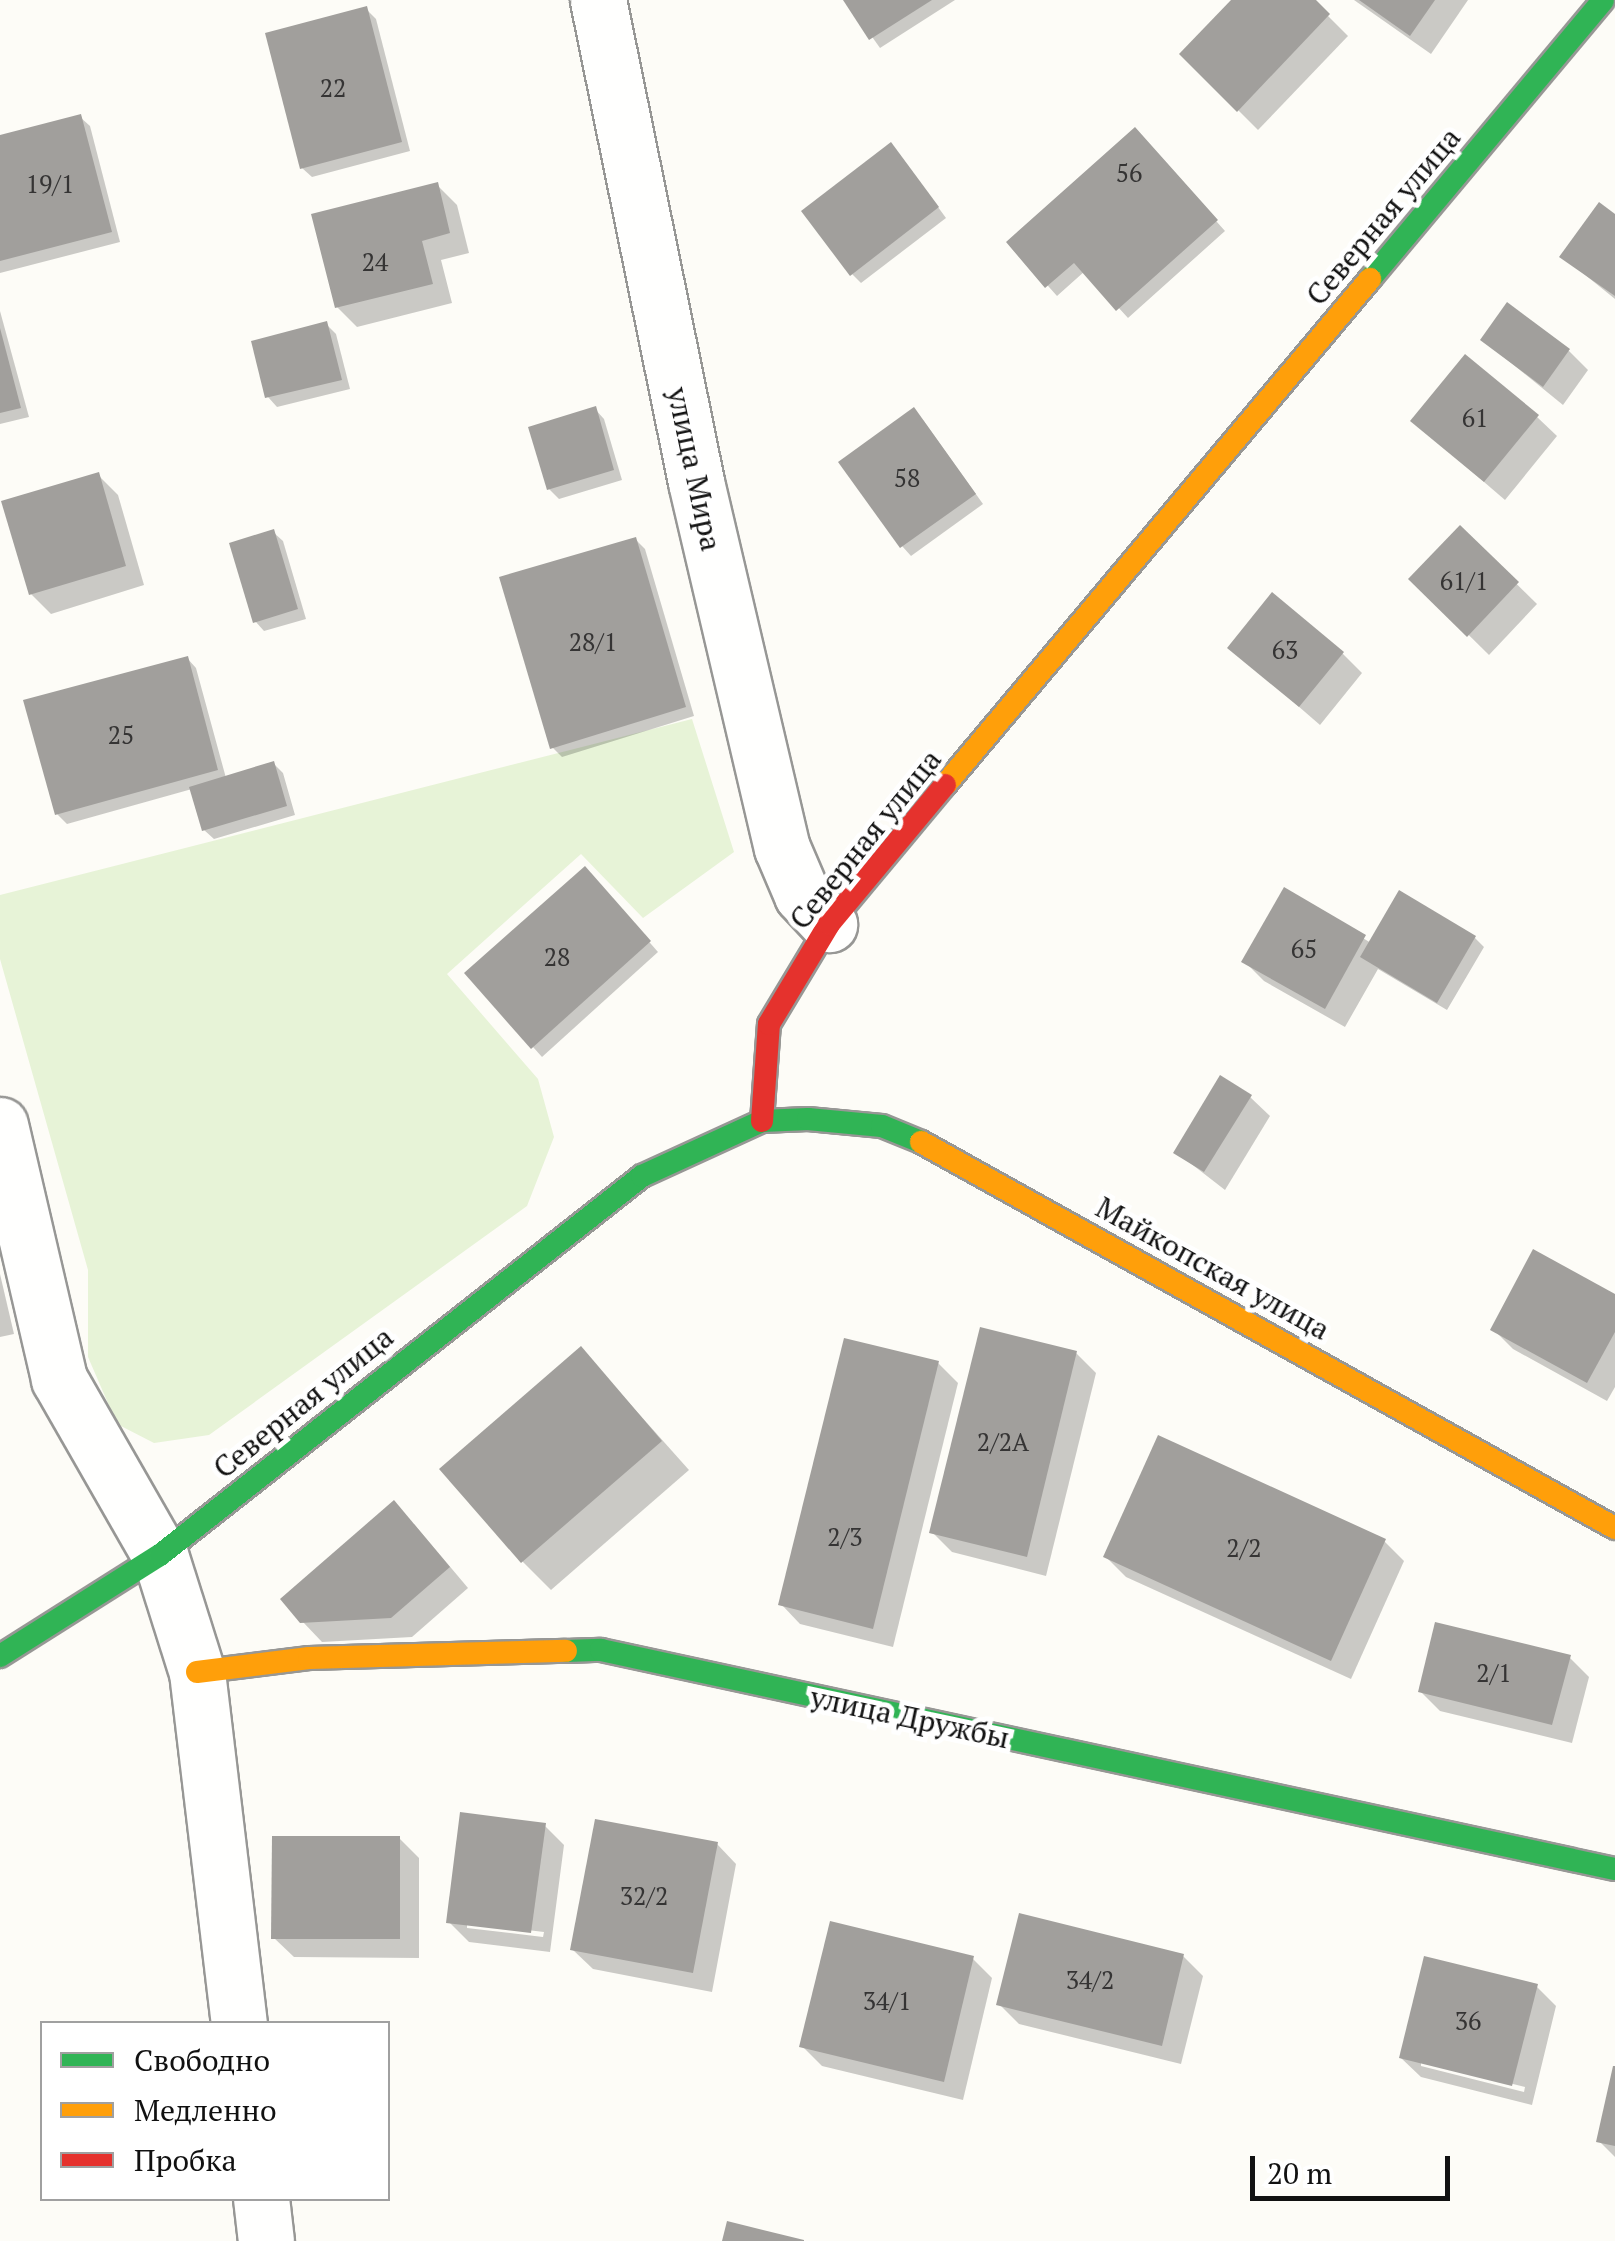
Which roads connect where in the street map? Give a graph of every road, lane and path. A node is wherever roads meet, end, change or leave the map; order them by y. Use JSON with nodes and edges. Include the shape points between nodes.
{"nodes":[{"id":1,"x":598,"y":0,"type":"edge"},
{"id":2,"x":1603,"y":0,"type":"edge"},
{"id":3,"x":829,"y":924,"type":"junction"},
{"id":4,"x":762,"y":1121,"type":"junction"},
{"id":5,"x":0,"y":1125,"type":"edge"},
{"id":6,"x":1615,"y":1528,"type":"edge"},
{"id":7,"x":160,"y":1555,"type":"junction"},
{"id":8,"x":0,"y":1656,"type":"edge"},
{"id":9,"x":196,"y":1672,"type":"junction"},
{"id":10,"x":1615,"y":1870,"type":"edge"},
{"id":11,"x":239,"y":2021,"type":"edge"},
{"id":12,"x":260,"y":2201,"type":"edge"},
{"id":13,"x":266,"y":2241,"type":"edge"}],
"edges":[{"from":1,"to":3,"type":"street","name":"улица Мира","via":[[696,482],[782,848],[802,896]]},
{"from":2,"to":3,"type":"street","name":"Северная улица"},
{"from":3,"to":4,"type":"street","name":"Северная улица","via":[[770,1024]]},
{"from":4,"to":6,"type":"street","name":"Майкопская улица","via":[[882,1126],[944,1151]]},
{"from":4,"to":7,"type":"street","name":"Северная улица","via":[[642,1176]]},
{"from":5,"to":7,"type":"street","via":[[59,1379]]},
{"from":7,"to":8,"type":"street","name":"Северная улица"},
{"from":7,"to":9,"type":"street"},
{"from":9,"to":10,"type":"street","name":"улица Дружбы","via":[[309,1658],[602,1650]]},
{"from":9,"to":11,"type":"street"},
{"from":12,"to":13,"type":"street"}]}
